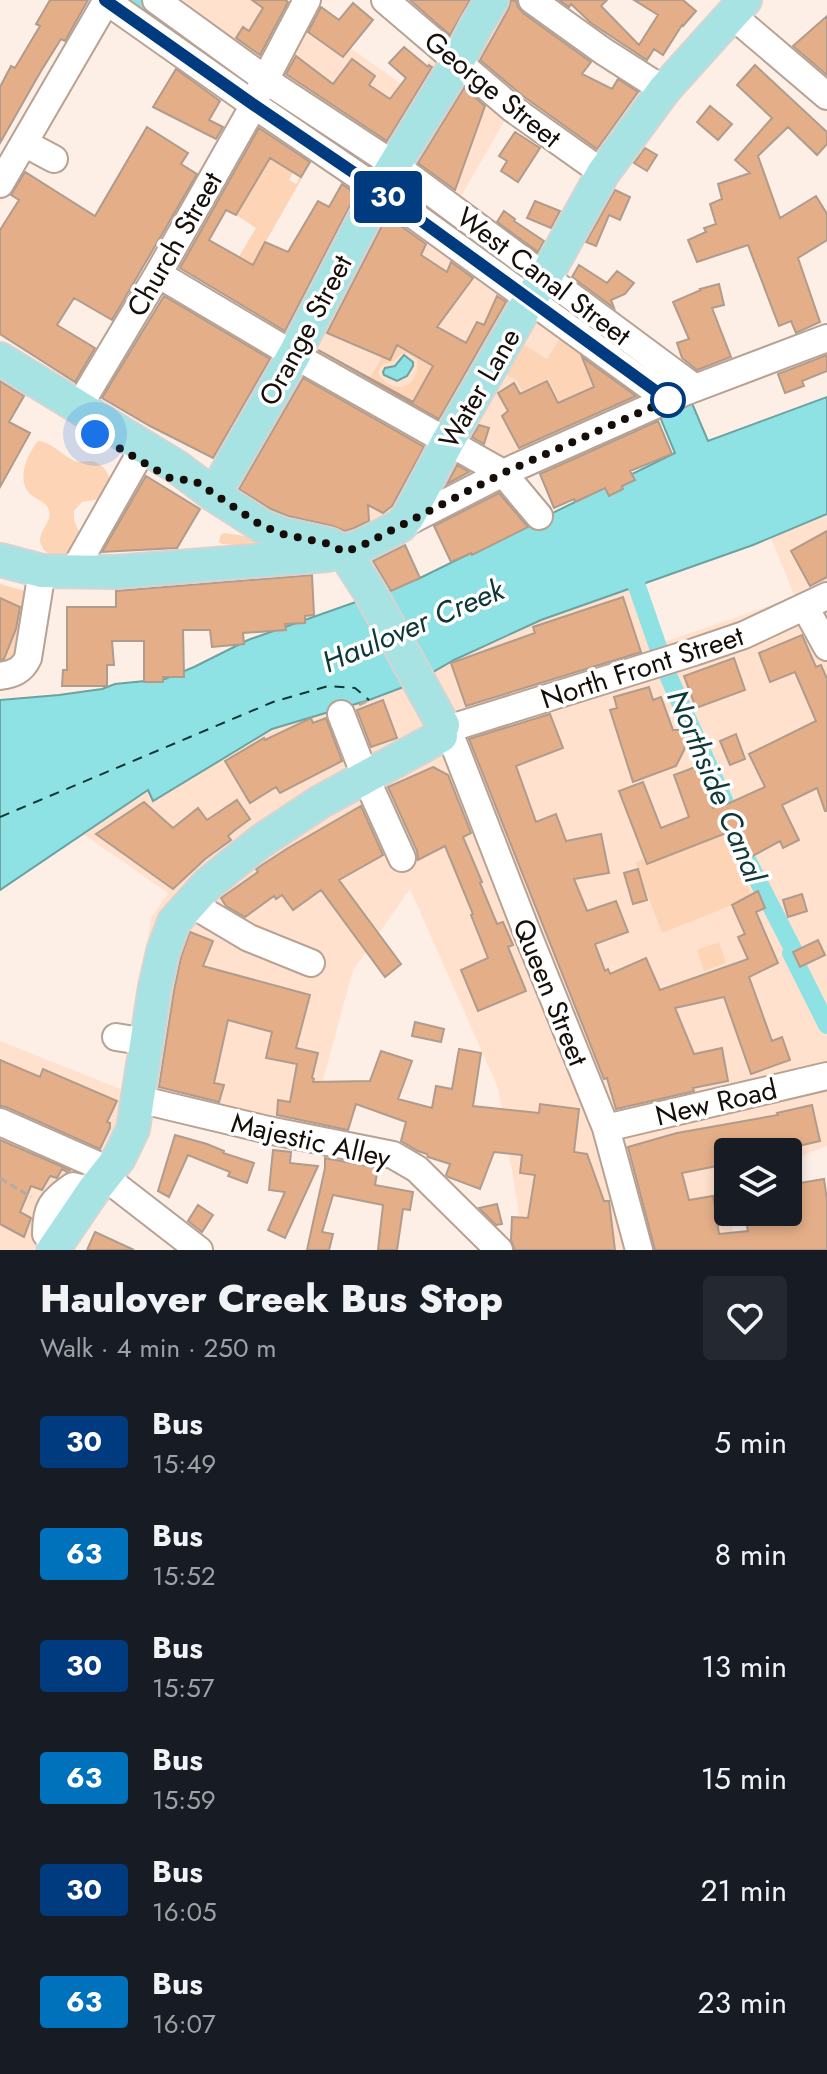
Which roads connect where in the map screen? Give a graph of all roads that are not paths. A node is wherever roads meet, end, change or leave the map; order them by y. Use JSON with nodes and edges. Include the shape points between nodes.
{"nodes":[{"id":1,"x":106,"y":0,"type":"edge"},
{"id":2,"x":156,"y":0,"type":"edge"},
{"id":3,"x":307,"y":0,"type":"edge"},
{"id":4,"x":385,"y":0,"type":"edge"},
{"id":5,"x":492,"y":0,"type":"edge"},
{"id":6,"x":532,"y":0,"type":"edge"},
{"id":7,"x":739,"y":8,"type":"edge"},
{"id":8,"x":457,"y":63,"type":"junction"},
{"id":9,"x":664,"y":90,"type":"junction"},
{"id":10,"x":259,"y":92,"type":"junction"},
{"id":11,"x":827,"y":96,"type":"edge"},
{"id":12,"x":24,"y":143,"type":"junction"},
{"id":13,"x":54,"y":159,"type":"dead end"},
{"id":14,"x":603,"y":173,"type":"junction"},
{"id":15,"x":387,"y":176,"type":"junction"},
{"id":16,"x":0,"y":184,"type":"edge"},
{"id":17,"x":158,"y":274,"type":"junction"},
{"id":18,"x":538,"y":287,"type":"junction"},
{"id":19,"x":827,"y":338,"type":"edge"},
{"id":20,"x":294,"y":355,"type":"junction"},
{"id":21,"x":0,"y":359,"type":"edge"},
{"id":22,"x":44,"y":386,"type":"junction"},
{"id":23,"x":681,"y":394,"type":"junction"},
{"id":24,"x":79,"y":406,"type":"junction"},
{"id":25,"x":448,"y":441,"type":"junction"},
{"id":26,"x":137,"y":459,"type":"junction"},
{"id":27,"x":503,"y":473,"type":"junction"},
{"id":28,"x":204,"y":488,"type":"junction"},
{"id":29,"x":539,"y":516,"type":"dead end"},
{"id":30,"x":400,"y":526,"type":"junction"},
{"id":31,"x":344,"y":552,"type":"junction"},
{"id":32,"x":0,"y":560,"type":"edge"},
{"id":33,"x":58,"y":571,"type":"junction"},
{"id":34,"x":816,"y":602,"type":"edge"},
{"id":35,"x":827,"y":647,"type":"edge"},
{"id":36,"x":0,"y":676,"type":"edge"},
{"id":37,"x":341,"y":714,"type":"dead end"},
{"id":38,"x":447,"y":731,"type":"junction"},
{"id":39,"x":365,"y":776,"type":"junction"},
{"id":40,"x":402,"y":858,"type":"dead end"},
{"id":41,"x":190,"y":903,"type":"junction"},
{"id":42,"x":311,"y":963,"type":"dead end"},
{"id":43,"x":827,"y":1076,"type":"edge"},
{"id":44,"x":138,"y":1099,"type":"junction"},
{"id":45,"x":0,"y":1122,"type":"edge"},
{"id":46,"x":606,"y":1128,"type":"junction"},
{"id":47,"x":98,"y":1183,"type":"junction"},
{"id":48,"x":55,"y":1247,"type":"edge"},
{"id":49,"x":199,"y":1250,"type":"edge"},
{"id":50,"x":499,"y":1250,"type":"edge"},
{"id":51,"x":639,"y":1250,"type":"edge"}],
"edges":[{"from":1,"to":10,"type":"street"},
{"from":1,"to":12,"type":"street"},
{"from":2,"to":10,"type":"street"},
{"from":3,"to":10,"type":"street","name":"Church Street"},
{"from":4,"to":8,"type":"street","name":"George Street"},
{"from":5,"to":8,"type":"main road","name":"Orange Street"},
{"from":6,"to":9,"type":"street"},
{"from":7,"to":9,"type":"main road","name":"Water Lane"},
{"from":7,"to":11,"type":"street"},
{"from":8,"to":14,"type":"street","name":"George Street"},
{"from":8,"to":15,"type":"main road","name":"Orange Street"},
{"from":9,"to":14,"type":"main road","name":"Water Lane"},
{"from":10,"to":15,"type":"street"},
{"from":10,"to":17,"type":"street","name":"Church Street"},
{"from":12,"to":13,"type":"street"},
{"from":12,"to":16,"type":"street"},
{"from":14,"to":18,"type":"main road","name":"Water Lane"},
{"from":15,"to":18,"type":"street"},
{"from":15,"to":20,"type":"main road","name":"Orange Street"},
{"from":17,"to":20,"type":"street"},
{"from":17,"to":24,"type":"street","name":"Church Street"},
{"from":18,"to":23,"type":"street"},
{"from":18,"to":25,"type":"main road","name":"Water Lane"},
{"from":19,"to":23,"type":"street"},
{"from":20,"to":25,"type":"street"},
{"from":20,"to":28,"type":"main road","name":"Orange Street"},
{"from":21,"to":22,"type":"main road"},
{"from":22,"to":24,"type":"main road"},
{"from":22,"to":26,"type":"street","via":[[52,409]]},
{"from":23,"to":27,"type":"street"},
{"from":24,"to":28,"type":"main road"},
{"from":25,"to":27,"type":"street"},
{"from":25,"to":30,"type":"main road","name":"Water Lane"},
{"from":26,"to":28,"type":"street","via":[[170,478]]},
{"from":26,"to":33,"type":"street"},
{"from":27,"to":29,"type":"street"},
{"from":27,"to":30,"type":"street"},
{"from":28,"to":31,"type":"main road","via":[[262,526]]},
{"from":30,"to":31,"type":"main road"},
{"from":31,"to":33,"type":"main road","via":[[115,572]]},
{"from":31,"to":38,"type":"main road","name":"Queen Street"},
{"from":32,"to":33,"type":"main road"},
{"from":33,"to":36,"type":"street","via":[[24,666]]},
{"from":34,"to":35,"type":"street"},
{"from":34,"to":38,"type":"street","name":"North Front Street","via":[[664,663]]},
{"from":37,"to":39,"type":"street"},
{"from":38,"to":39,"type":"main road","name":"North Front Street"},
{"from":38,"to":46,"type":"street","name":"Queen Street"},
{"from":39,"to":40,"type":"street"},
{"from":39,"to":41,"type":"main road","name":"North Front Street","via":[[260,842]]},
{"from":41,"to":42,"type":"street","via":[[249,938]]},
{"from":41,"to":44,"type":"main road","name":"North Front Street","via":[[174,922],[131,1040]]},
{"from":43,"to":46,"type":"street","name":"New Road"},
{"from":44,"to":47,"type":"main road","name":"North Front Street","via":[[126,1146]]},
{"from":44,"to":50,"type":"street","name":"Majestic Alley","via":[[393,1155],[417,1169]]},
{"from":45,"to":47,"type":"street","via":[[95,1164]]},
{"from":46,"to":51,"type":"street","name":"Queen Street"},
{"from":47,"to":48,"type":"main road","name":"North Front Street"},
{"from":47,"to":49,"type":"street"}]}
